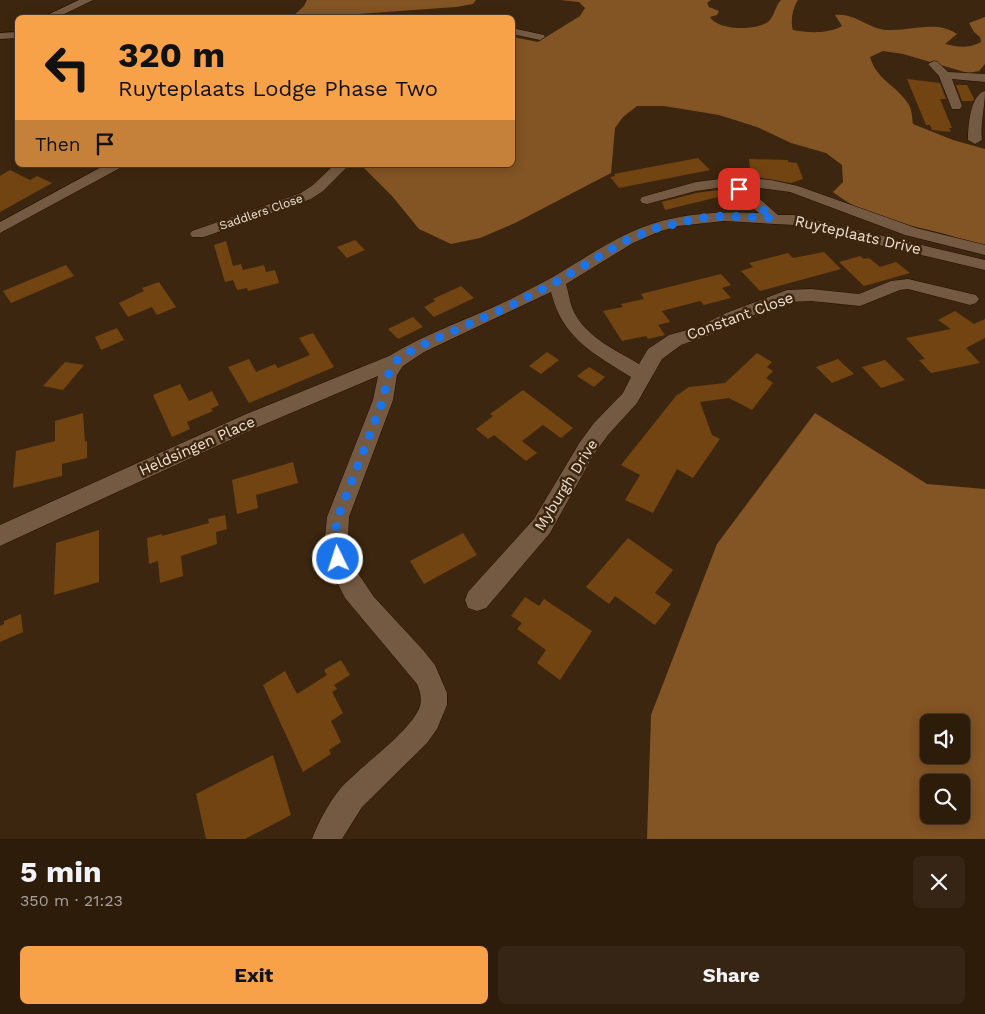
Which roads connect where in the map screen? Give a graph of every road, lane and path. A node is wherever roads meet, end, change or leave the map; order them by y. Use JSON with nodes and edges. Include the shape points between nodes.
{"nodes":[{"id":1,"x":88,"y":0,"type":"edge"},
{"id":2,"x":53,"y":15,"type":"edge"},
{"id":3,"x":15,"y":31,"type":"edge"},
{"id":4,"x":515,"y":32,"type":"edge"},
{"id":5,"x":15,"y":35,"type":"edge"},
{"id":6,"x":1,"y":36,"type":"edge"},
{"id":7,"x":540,"y":37,"type":"dead end"},
{"id":8,"x":934,"y":64,"type":"dead end"},
{"id":9,"x":984,"y":74,"type":"edge"},
{"id":10,"x":945,"y":75,"type":"junction"},
{"id":11,"x":985,"y":95,"type":"edge"},
{"id":12,"x":956,"y":106,"type":"dead end"},
{"id":13,"x":975,"y":140,"type":"dead end"},
{"id":14,"x":111,"y":167,"type":"edge"},
{"id":15,"x":340,"y":167,"type":"edge"},
{"id":16,"x":736,"y":181,"type":"junction"},
{"id":17,"x":647,"y":200,"type":"dead end"},
{"id":18,"x":773,"y":218,"type":"junction"},
{"id":19,"x":0,"y":228,"type":"edge"},
{"id":20,"x":198,"y":234,"type":"dead end"},
{"id":21,"x":985,"y":250,"type":"edge"},
{"id":22,"x":985,"y":265,"type":"edge"},
{"id":23,"x":556,"y":282,"type":"junction"},
{"id":24,"x":970,"y":299,"type":"dead end"},
{"id":25,"x":396,"y":361,"type":"junction"},
{"id":26,"x":642,"y":375,"type":"junction"},
{"id":27,"x":0,"y":536,"type":"edge"},
{"id":28,"x":477,"y":600,"type":"dead end"},
{"id":29,"x":327,"y":839,"type":"edge"}],
"edges":[{"from":1,"to":2,"type":"street"},
{"from":3,"to":6,"type":"street"},
{"from":4,"to":7,"type":"street"},
{"from":5,"to":6,"type":"street"},
{"from":8,"to":10,"type":"street"},
{"from":9,"to":10,"type":"street"},
{"from":10,"to":12,"type":"street"},
{"from":11,"to":13,"type":"street","via":[[974,123]]},
{"from":14,"to":19,"type":"street"},
{"from":15,"to":20,"type":"street","name":"Saddlers Close","via":[[306,196]]},
{"from":16,"to":17,"type":"street","via":[[690,188]]},
{"from":16,"to":18,"type":"street","via":[[739,189]]},
{"from":16,"to":21,"type":"street","via":[[798,190],[903,229]]},
{"from":18,"to":22,"type":"street","name":"Ruyteplaats Drive","via":[[803,221]]},
{"from":18,"to":23,"type":"street","name":"Ruyteplaats Drive","via":[[708,217],[676,222],[627,240]]},
{"from":23,"to":25,"type":"street","name":"Ruyteplaats Drive","via":[[418,347]]},
{"from":23,"to":26,"type":"street","via":[[566,314],[574,325],[593,344]]},
{"from":24,"to":26,"type":"street","name":"Constant Close","via":[[908,284],[860,300],[786,296],[675,340],[655,354]]},
{"from":25,"to":27,"type":"street","name":"Heldsingen Place","via":[[251,421]]},
{"from":25,"to":29,"type":"street","via":[[388,375],[383,400],[338,517],[336,549],[342,571],[354,590],[422,667],[435,701],[432,714],[422,728],[352,796]]},
{"from":26,"to":28,"type":"street","name":"Myburgh Drive","via":[[630,398],[587,448],[542,526]]}]}
